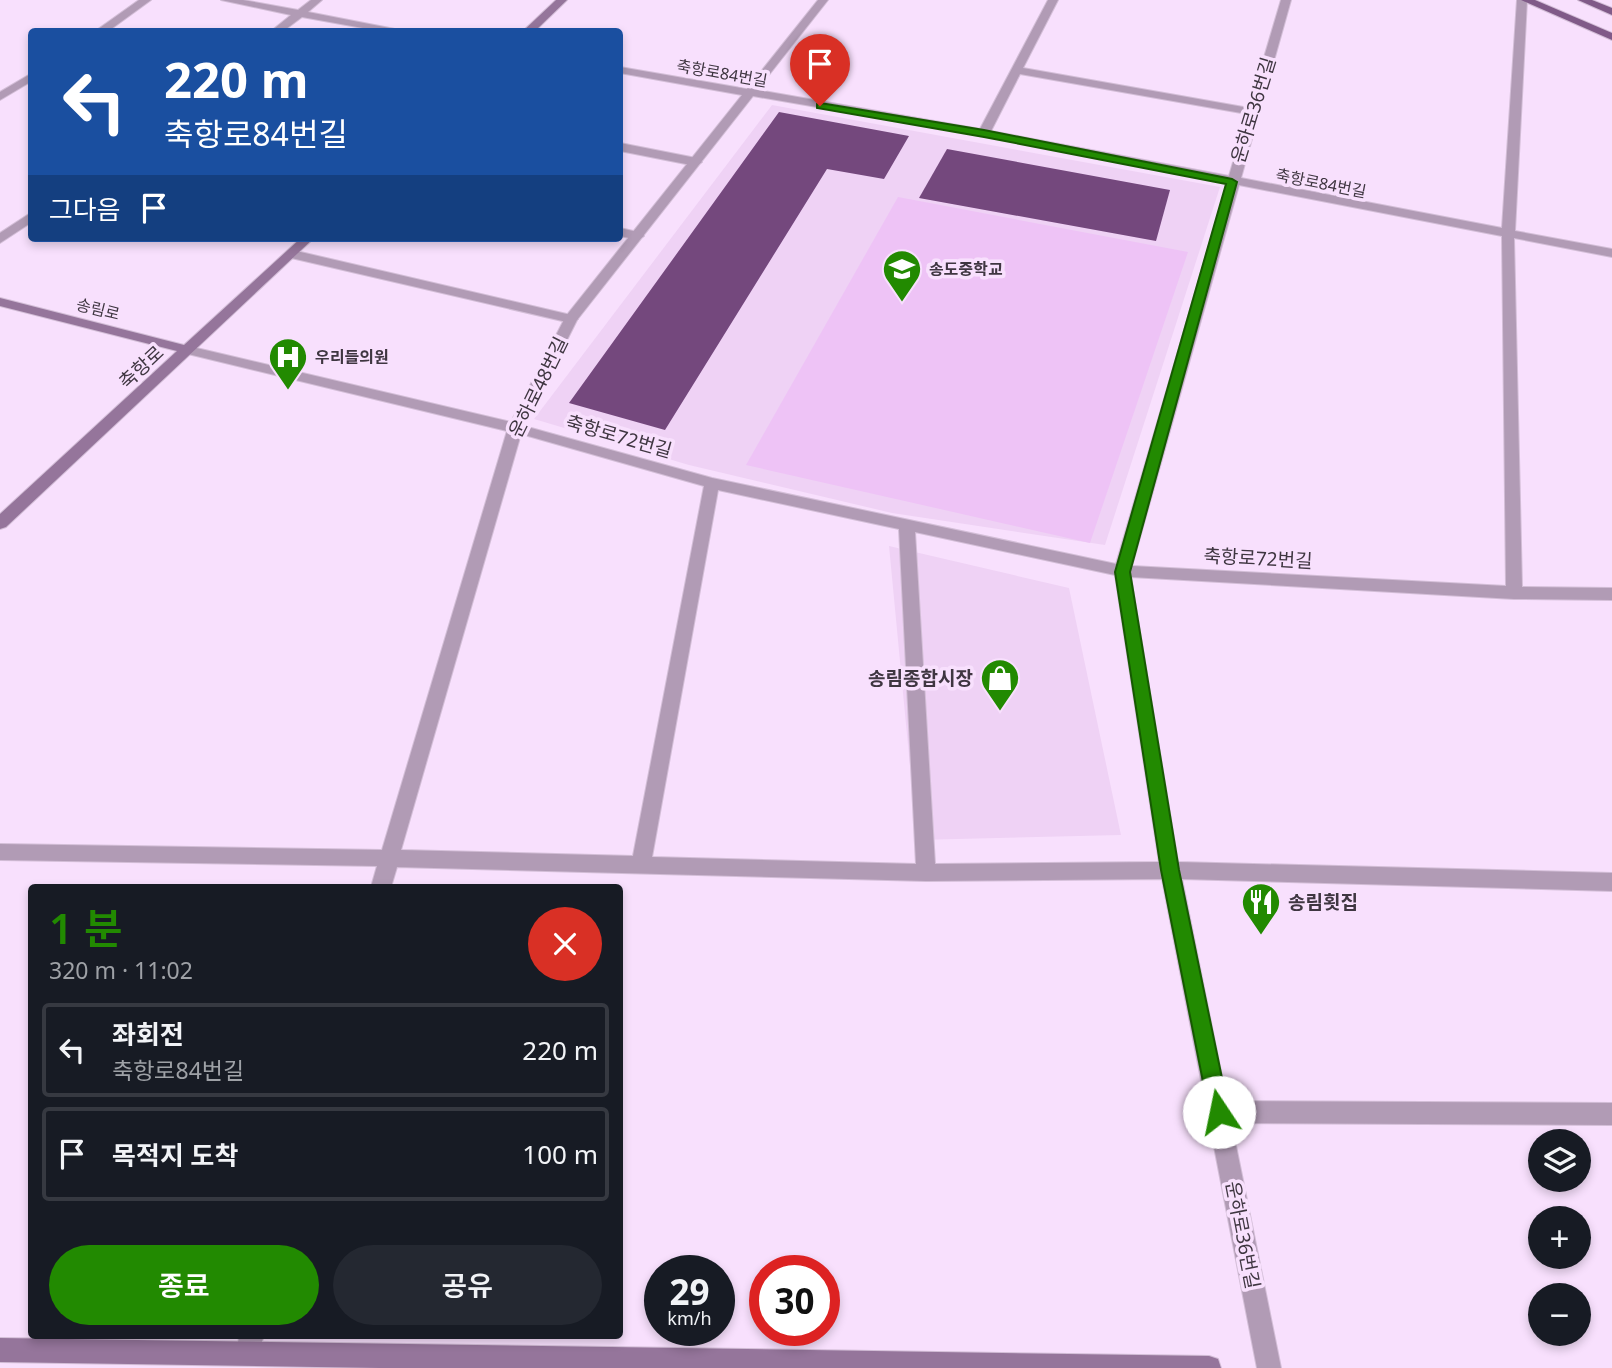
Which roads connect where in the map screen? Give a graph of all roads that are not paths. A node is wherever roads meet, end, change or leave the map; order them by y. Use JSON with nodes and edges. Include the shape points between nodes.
{"nodes":[{"id":1,"x":146,"y":0,"type":"edge"},
{"id":2,"x":226,"y":0,"type":"edge"},
{"id":3,"x":317,"y":0,"type":"edge"},
{"id":4,"x":562,"y":0,"type":"edge"},
{"id":5,"x":823,"y":0,"type":"edge"},
{"id":6,"x":1052,"y":0,"type":"edge"},
{"id":7,"x":1286,"y":0,"type":"edge"},
{"id":8,"x":1524,"y":0,"type":"edge"},
{"id":9,"x":1583,"y":0,"type":"edge"},
{"id":10,"x":1612,"y":12,"type":"edge"},
{"id":11,"x":300,"y":13,"type":"junction"},
{"id":12,"x":105,"y":28,"type":"edge"},
{"id":13,"x":280,"y":28,"type":"edge"},
{"id":14,"x":383,"y":28,"type":"edge"},
{"id":15,"x":531,"y":28,"type":"edge"},
{"id":16,"x":1612,"y":37,"type":"edge"},
{"id":17,"x":1016,"y":70,"type":"junction"},
{"id":18,"x":623,"y":71,"type":"edge"},
{"id":19,"x":0,"y":79,"type":"edge"},
{"id":20,"x":26,"y":79,"type":"edge"},
{"id":21,"x":750,"y":94,"type":"junction"},
{"id":22,"x":0,"y":97,"type":"edge"},
{"id":23,"x":1253,"y":112,"type":"junction"},
{"id":24,"x":984,"y":133,"type":"junction"},
{"id":25,"x":623,"y":148,"type":"edge"},
{"id":26,"x":696,"y":162,"type":"junction"},
{"id":27,"x":1232,"y":182,"type":"junction"},
{"id":28,"x":28,"y":219,"type":"edge"},
{"id":29,"x":623,"y":233,"type":"edge"},
{"id":30,"x":1508,"y":234,"type":"junction"},
{"id":31,"x":638,"y":236,"type":"junction"},
{"id":32,"x":0,"y":239,"type":"edge"},
{"id":33,"x":304,"y":242,"type":"edge"},
{"id":34,"x":1612,"y":253,"type":"edge"},
{"id":35,"x":292,"y":254,"type":"junction"},
{"id":36,"x":0,"y":302,"type":"edge"},
{"id":37,"x":571,"y":319,"type":"junction"},
{"id":38,"x":187,"y":350,"type":"junction"},
{"id":39,"x":515,"y":428,"type":"junction"},
{"id":40,"x":712,"y":484,"type":"junction"},
{"id":41,"x":0,"y":523,"type":"edge"},
{"id":42,"x":907,"y":527,"type":"junction"},
{"id":43,"x":1122,"y":572,"type":"junction"},
{"id":44,"x":1514,"y":593,"type":"junction"},
{"id":45,"x":1612,"y":594,"type":"edge"},
{"id":46,"x":0,"y":852,"type":"edge"},
{"id":47,"x":390,"y":858,"type":"junction"},
{"id":48,"x":642,"y":866,"type":"junction"},
{"id":49,"x":1170,"y":870,"type":"junction"},
{"id":50,"x":926,"y":873,"type":"junction"},
{"id":51,"x":1612,"y":882,"type":"edge"},
{"id":52,"x":382,"y":884,"type":"edge"},
{"id":53,"x":1219,"y":1112,"type":"junction"},
{"id":54,"x":1612,"y":1114,"type":"edge"},
{"id":55,"x":250,"y":1344,"type":"edge"},
{"id":56,"x":0,"y":1350,"type":"edge"},
{"id":57,"x":1209,"y":1368,"type":"edge"},
{"id":58,"x":1269,"y":1368,"type":"edge"}],
"edges":[{"from":1,"to":12,"type":"street"},
{"from":2,"to":11,"type":"street"},
{"from":3,"to":11,"type":"street"},
{"from":4,"to":15,"type":"street"},
{"from":5,"to":21,"type":"street","name":"운하로48번길"},
{"from":6,"to":17,"type":"street"},
{"from":7,"to":23,"type":"street","name":"운하로36번길"},
{"from":8,"to":16,"type":"main road"},
{"from":8,"to":30,"type":"street"},
{"from":9,"to":10,"type":"main road"},
{"from":11,"to":13,"type":"street"},
{"from":11,"to":14,"type":"street"},
{"from":17,"to":23,"type":"street"},
{"from":17,"to":24,"type":"street"},
{"from":18,"to":21,"type":"street","name":"축항로84번길"},
{"from":19,"to":20,"type":"street"},
{"from":20,"to":22,"type":"street"},
{"from":21,"to":24,"type":"street","name":"축항로84번길"},
{"from":21,"to":26,"type":"street","name":"운하로48번길"},
{"from":23,"to":27,"type":"street","name":"운하로36번길"},
{"from":24,"to":27,"type":"street","name":"축항로84번길"},
{"from":25,"to":26,"type":"street"},
{"from":26,"to":31,"type":"street","name":"운하로48번길"},
{"from":27,"to":30,"type":"street","name":"축항로84번길"},
{"from":27,"to":43,"type":"street","name":"운하로36번길"},
{"from":28,"to":32,"type":"street"},
{"from":29,"to":31,"type":"street"},
{"from":30,"to":34,"type":"street","name":"축항로84번길"},
{"from":30,"to":44,"type":"street"},
{"from":31,"to":37,"type":"street","name":"운하로48번길"},
{"from":33,"to":35,"type":"street","name":"축항로"},
{"from":35,"to":37,"type":"street"},
{"from":35,"to":38,"type":"street","name":"축항로"},
{"from":36,"to":38,"type":"street","name":"송림로"},
{"from":37,"to":39,"type":"street","name":"운하로48번길"},
{"from":38,"to":39,"type":"street","name":"축항로72번길"},
{"from":38,"to":41,"type":"street","name":"축항로"},
{"from":39,"to":40,"type":"street","name":"축항로72번길"},
{"from":39,"to":47,"type":"street","name":"운하로48번길"},
{"from":40,"to":42,"type":"street","name":"축항로72번길"},
{"from":40,"to":48,"type":"street"},
{"from":42,"to":43,"type":"street","name":"축항로72번길"},
{"from":42,"to":50,"type":"street"},
{"from":43,"to":44,"type":"street","name":"축항로72번길"},
{"from":43,"to":49,"type":"street","name":"운하로36번길"},
{"from":44,"to":45,"type":"street","name":"축항로72번길"},
{"from":46,"to":47,"type":"street"},
{"from":47,"to":48,"type":"street"},
{"from":47,"to":52,"type":"street","name":"운하로48번길"},
{"from":48,"to":50,"type":"street"},
{"from":49,"to":50,"type":"street"},
{"from":49,"to":51,"type":"street"},
{"from":49,"to":53,"type":"street","name":"운하로36번길"},
{"from":53,"to":54,"type":"street"},
{"from":53,"to":58,"type":"street","name":"운하로36번길"},
{"from":55,"to":56,"type":"street"},
{"from":55,"to":57,"type":"street"}]}
